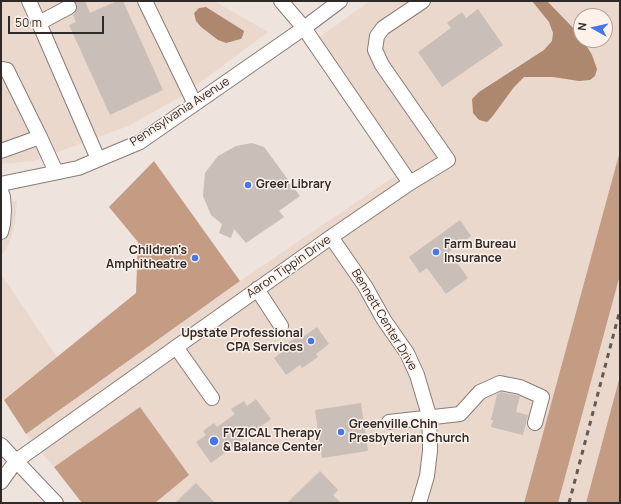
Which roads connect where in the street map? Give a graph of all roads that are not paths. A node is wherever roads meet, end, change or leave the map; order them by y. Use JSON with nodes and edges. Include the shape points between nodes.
{"nodes":[{"id":1,"x":30,"y":1,"type":"edge"},
{"id":2,"x":145,"y":1,"type":"edge"},
{"id":3,"x":281,"y":1,"type":"edge"},
{"id":4,"x":340,"y":1,"type":"edge"},
{"id":5,"x":423,"y":1,"type":"edge"},
{"id":6,"x":69,"y":7,"type":"tunnel mouth"},
{"id":7,"x":39,"y":23,"type":"junction"},
{"id":8,"x":304,"y":28,"type":"junction"},
{"id":9,"x":1,"y":69,"type":"edge"},
{"id":10,"x":195,"y":104,"type":"junction"},
{"id":11,"x":40,"y":137,"type":"junction"},
{"id":12,"x":1,"y":151,"type":"edge"},
{"id":13,"x":98,"y":159,"type":"junction"},
{"id":14,"x":56,"y":172,"type":"junction"},
{"id":15,"x":410,"y":183,"type":"junction"},
{"id":16,"x":1,"y":184,"type":"edge"},
{"id":17,"x":1,"y":191,"type":"edge"},
{"id":18,"x":1,"y":232,"type":"edge"},
{"id":19,"x":331,"y":237,"type":"junction"},
{"id":20,"x":257,"y":289,"type":"junction"},
{"id":21,"x":281,"y":326,"type":"dead end"},
{"id":22,"x":176,"y":347,"type":"junction"},
{"id":23,"x":212,"y":398,"type":"dead end"},
{"id":24,"x":428,"y":417,"type":"junction"},
{"id":25,"x":389,"y":422,"type":"dead end"},
{"id":26,"x":535,"y":423,"type":"dead end"},
{"id":27,"x":1,"y":445,"type":"edge"},
{"id":28,"x":16,"y":461,"type":"junction"},
{"id":29,"x":1,"y":482,"type":"edge"},
{"id":30,"x":56,"y":503,"type":"edge"},
{"id":31,"x":419,"y":503,"type":"edge"}],
"edges":[{"from":1,"to":7,"type":"street"},
{"from":2,"to":10,"type":"street"},
{"from":3,"to":8,"type":"street"},
{"from":4,"to":8,"type":"street","name":"Pennsylvania Avenue"},
{"from":5,"to":15,"type":"street","name":"Aaron Tippin Drive","via":[[383,28],[377,36],[376,43],[382,65],[448,160]]},
{"from":6,"to":7,"type":"street"},
{"from":7,"to":13,"type":"street"},
{"from":8,"to":10,"type":"street","name":"Pennsylvania Avenue"},
{"from":8,"to":15,"type":"street"},
{"from":9,"to":11,"type":"street","via":[[8,70]]},
{"from":10,"to":13,"type":"street","name":"Pennsylvania Avenue","via":[[140,142]]},
{"from":11,"to":12,"type":"street"},
{"from":11,"to":14,"type":"street"},
{"from":13,"to":14,"type":"street","name":"Pennsylvania Avenue","via":[[78,168]]},
{"from":14,"to":16,"type":"street","name":"Pennsylvania Avenue"},
{"from":15,"to":19,"type":"street","name":"Aaron Tippin Drive"},
{"from":17,"to":18,"type":"street","via":[[4,210]]},
{"from":19,"to":20,"type":"street","name":"Aaron Tippin Drive"},
{"from":19,"to":24,"type":"street","name":"Bennett Center Drive","via":[[406,353],[417,375]]},
{"from":20,"to":21,"type":"street"},
{"from":20,"to":22,"type":"street","name":"Aaron Tippin Drive"},
{"from":22,"to":23,"type":"street"},
{"from":22,"to":28,"type":"street","name":"Aaron Tippin Drive"},
{"from":24,"to":25,"type":"street"},
{"from":24,"to":26,"type":"street","via":[[460,414],[480,392],[500,383],[520,387],[542,397]]},
{"from":24,"to":31,"type":"street","name":"Bennett Center Drive","via":[[430,451],[427,476]]},
{"from":27,"to":28,"type":"street"},
{"from":28,"to":29,"type":"street","name":"Aaron Tippin Drive"},
{"from":28,"to":30,"type":"street"}]}
